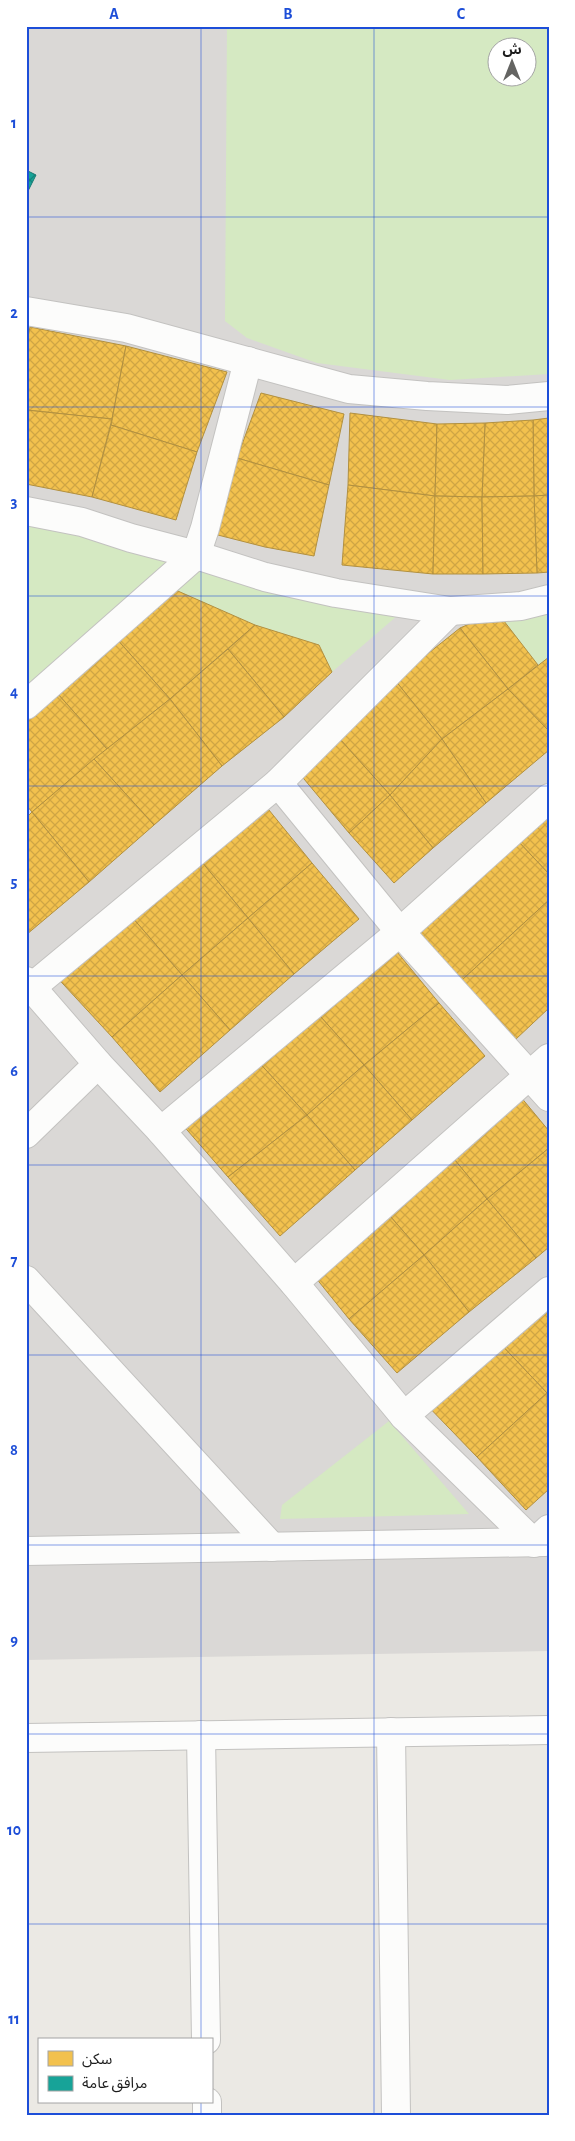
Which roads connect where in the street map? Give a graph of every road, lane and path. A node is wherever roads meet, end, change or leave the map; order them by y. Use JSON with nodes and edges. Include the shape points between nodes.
{"nodes":[{"id":1,"x":26,"y":311,"type":"edge"},
{"id":2,"x":248,"y":361,"type":"junction"},
{"id":3,"x":549,"y":396,"type":"edge"},
{"id":4,"x":26,"y":511,"type":"edge"},
{"id":5,"x":196,"y":555,"type":"junction"},
{"id":6,"x":549,"y":599,"type":"edge"},
{"id":7,"x":450,"y":611,"type":"junction"},
{"id":8,"x":26,"y":706,"type":"edge"},
{"id":9,"x":278,"y":783,"type":"junction"},
{"id":10,"x":549,"y":798,"type":"edge"},
{"id":11,"x":400,"y":932,"type":"junction"},
{"id":12,"x":29,"y":984,"type":"edge"},
{"id":13,"x":98,"y":1064,"type":"junction"},
{"id":14,"x":539,"y":1066,"type":"edge"},
{"id":15,"x":549,"y":1097,"type":"edge"},
{"id":16,"x":161,"y":1131,"type":"junction"},
{"id":17,"x":26,"y":1134,"type":"edge"},
{"id":18,"x":26,"y":1280,"type":"edge"},
{"id":19,"x":294,"y":1283,"type":"junction"},
{"id":20,"x":549,"y":1291,"type":"edge"},
{"id":21,"x":404,"y":1416,"type":"junction"},
{"id":22,"x":544,"y":1538,"type":"edge"},
{"id":23,"x":272,"y":1546,"type":"junction"},
{"id":24,"x":26,"y":1551,"type":"edge"},
{"id":25,"x":549,"y":1730,"type":"edge"},
{"id":26,"x":391,"y":1732,"type":"junction"},
{"id":27,"x":201,"y":1735,"type":"junction"},
{"id":28,"x":26,"y":1738,"type":"edge"},
{"id":29,"x":206,"y":2038,"type":"edge"},
{"id":30,"x":396,"y":2115,"type":"edge"}],
"edges":[{"from":1,"to":2,"type":"street","via":[[126,328]]},
{"from":2,"to":3,"type":"street","via":[[349,389],[507,400]]},
{"from":2,"to":5,"type":"street"},
{"from":4,"to":5,"type":"street","via":[[82,522]]},
{"from":5,"to":7,"type":"street","via":[[265,577],[336,593]]},
{"from":5,"to":8,"type":"street"},
{"from":6,"to":7,"type":"street","via":[[521,606]]},
{"from":7,"to":9,"type":"street"},
{"from":9,"to":11,"type":"street"},
{"from":9,"to":12,"type":"street"},
{"from":10,"to":11,"type":"street"},
{"from":11,"to":14,"type":"street"},
{"from":11,"to":16,"type":"street"},
{"from":12,"to":13,"type":"street"},
{"from":13,"to":16,"type":"street"},
{"from":13,"to":17,"type":"street"},
{"from":14,"to":15,"type":"street"},
{"from":14,"to":19,"type":"street"},
{"from":16,"to":19,"type":"street"},
{"from":18,"to":23,"type":"street"},
{"from":19,"to":21,"type":"street"},
{"from":20,"to":21,"type":"street"},
{"from":21,"to":22,"type":"street"},
{"from":22,"to":23,"type":"street"},
{"from":23,"to":24,"type":"street"},
{"from":25,"to":26,"type":"street"},
{"from":26,"to":27,"type":"street"},
{"from":26,"to":30,"type":"street"},
{"from":27,"to":28,"type":"street"},
{"from":27,"to":29,"type":"street"}]}
